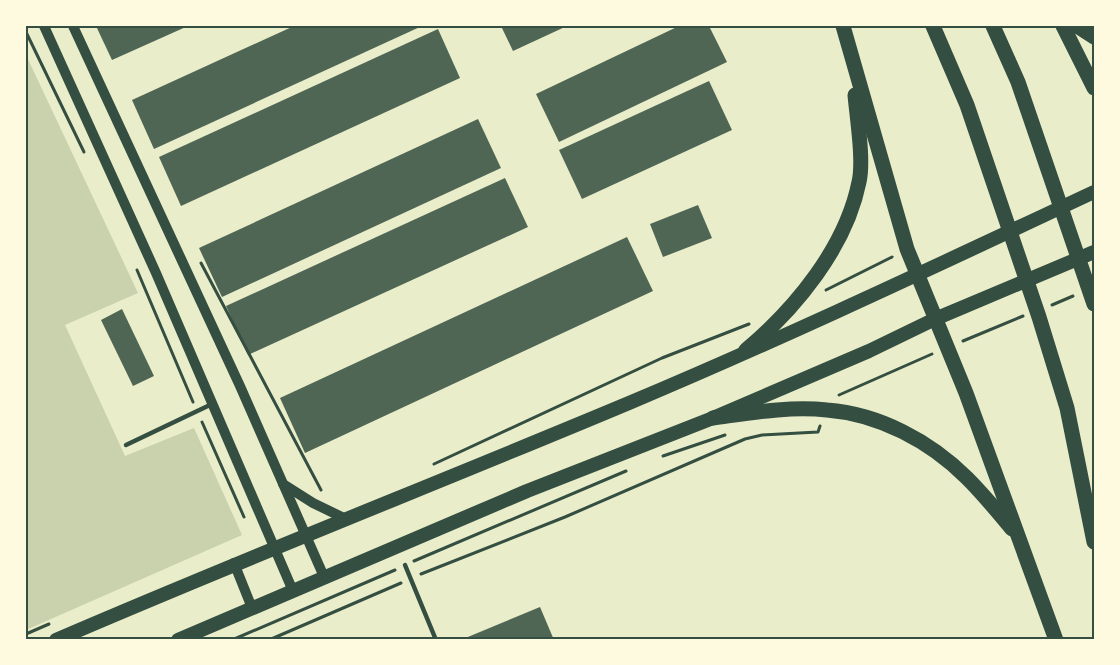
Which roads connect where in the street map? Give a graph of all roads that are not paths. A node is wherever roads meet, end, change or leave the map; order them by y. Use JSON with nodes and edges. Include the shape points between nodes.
{"nodes":[{"id":1,"x":44,"y":26,"type":"edge"},
{"id":2,"x":73,"y":26,"type":"edge"},
{"id":3,"x":843,"y":26,"type":"edge"},
{"id":4,"x":933,"y":26,"type":"edge"},
{"id":5,"x":993,"y":26,"type":"edge"},
{"id":6,"x":1063,"y":26,"type":"edge"},
{"id":7,"x":1077,"y":26,"type":"edge"},
{"id":8,"x":1095,"y":37,"type":"edge"},
{"id":9,"x":854,"y":68,"type":"junction"},
{"id":10,"x":1095,"y":88,"type":"edge"},
{"id":11,"x":1095,"y":192,"type":"edge"},
{"id":12,"x":1095,"y":252,"type":"edge"},
{"id":13,"x":917,"y":274,"type":"junction"},
{"id":14,"x":1095,"y":304,"type":"edge"},
{"id":15,"x":935,"y":319,"type":"junction"},
{"id":16,"x":746,"y":350,"type":"junction"},
{"id":17,"x":212,"y":404,"type":"junction"},
{"id":18,"x":713,"y":418,"type":"junction"},
{"id":19,"x":126,"y":445,"type":"dead end"},
{"id":20,"x":283,"y":484,"type":"junction"},
{"id":21,"x":346,"y":519,"type":"junction"},
{"id":22,"x":305,"y":534,"type":"junction"},
{"id":23,"x":1018,"y":536,"type":"junction"},
{"id":24,"x":1095,"y":542,"type":"edge"},
{"id":25,"x":272,"y":548,"type":"junction"},
{"id":26,"x":234,"y":563,"type":"junction"},
{"id":27,"x":405,"y":565,"type":"road end"},
{"id":28,"x":325,"y":579,"type":"junction"},
{"id":29,"x":292,"y":591,"type":"junction"},
{"id":30,"x":252,"y":608,"type":"junction"},
{"id":31,"x":56,"y":639,"type":"edge"},
{"id":32,"x":178,"y":639,"type":"edge"},
{"id":33,"x":436,"y":639,"type":"edge"},
{"id":34,"x":1056,"y":639,"type":"edge"}],
"edges":[{"from":1,"to":17,"type":"street"},
{"from":2,"to":20,"type":"street"},
{"from":3,"to":9,"type":"highway"},
{"from":4,"to":24,"type":"highway","via":[[967,105],[1012,231],[1067,408]]},
{"from":5,"to":14,"type":"highway","via":[[1018,82]]},
{"from":6,"to":10,"type":"highway"},
{"from":7,"to":8,"type":"highway"},
{"from":9,"to":13,"type":"highway"},
{"from":9,"to":16,"type":"highway","via":[[860,180],[845,228],[793,307]]},
{"from":11,"to":13,"type":"main road"},
{"from":12,"to":15,"type":"main road"},
{"from":13,"to":15,"type":"highway"},
{"from":13,"to":16,"type":"main road"},
{"from":15,"to":18,"type":"main road"},
{"from":15,"to":23,"type":"highway"},
{"from":16,"to":21,"type":"main road","via":[[631,402]]},
{"from":17,"to":19,"type":"lane"},
{"from":17,"to":25,"type":"street"},
{"from":18,"to":23,"type":"highway","via":[[773,410],[827,410],[900,429],[931,447],[967,478]]},
{"from":18,"to":28,"type":"main road","via":[[517,495]]},
{"from":20,"to":21,"type":"street"},
{"from":20,"to":22,"type":"street"},
{"from":21,"to":22,"type":"main road"},
{"from":22,"to":25,"type":"main road"},
{"from":22,"to":28,"type":"street"},
{"from":23,"to":34,"type":"highway"},
{"from":25,"to":26,"type":"main road"},
{"from":25,"to":29,"type":"street"},
{"from":26,"to":30,"type":"street"},
{"from":26,"to":31,"type":"main road"},
{"from":27,"to":33,"type":"lane"},
{"from":28,"to":29,"type":"main road"},
{"from":29,"to":30,"type":"main road"},
{"from":30,"to":32,"type":"main road"}]}
